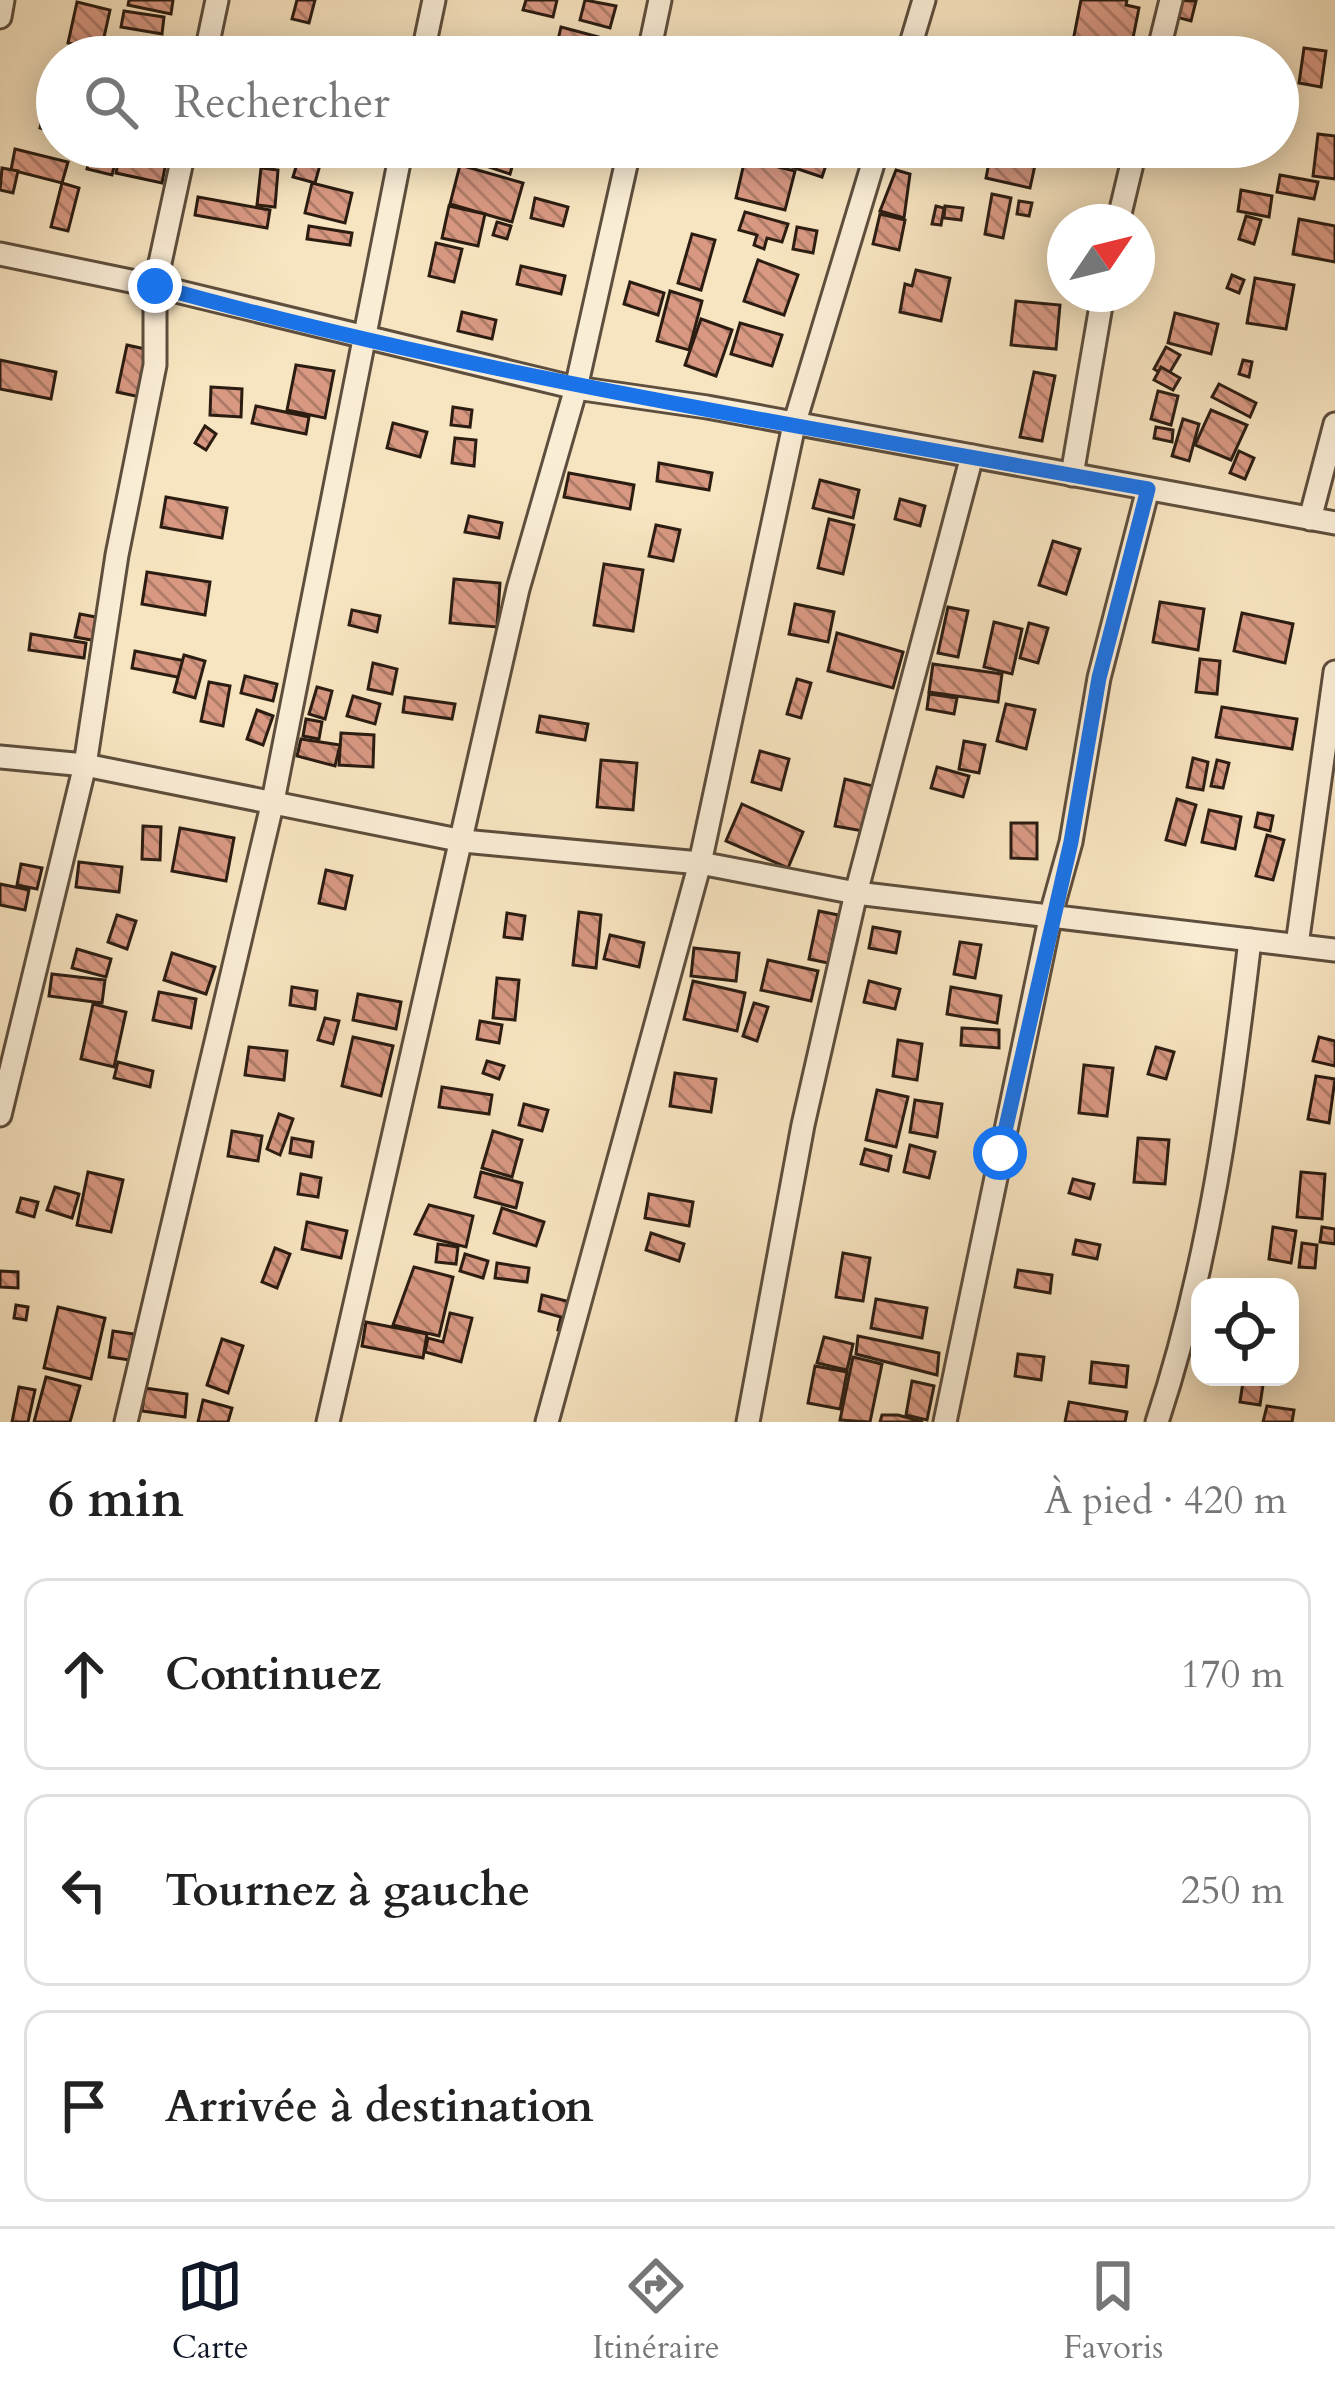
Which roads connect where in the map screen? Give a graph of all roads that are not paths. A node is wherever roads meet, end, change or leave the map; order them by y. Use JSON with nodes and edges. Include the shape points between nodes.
{"nodes":[{"id":1,"x":3,"y":0,"type":"edge"},
{"id":2,"x":217,"y":0,"type":"edge"},
{"id":3,"x":434,"y":0,"type":"edge"},
{"id":4,"x":659,"y":0,"type":"edge"},
{"id":5,"x":925,"y":0,"type":"edge"},
{"id":6,"x":1171,"y":0,"type":"edge"},
{"id":7,"x":0,"y":17,"type":"edge"},
{"id":8,"x":209,"y":36,"type":"edge"},
{"id":9,"x":426,"y":36,"type":"edge"},
{"id":10,"x":652,"y":36,"type":"edge"},
{"id":11,"x":914,"y":36,"type":"edge"},
{"id":12,"x":1162,"y":36,"type":"edge"},
{"id":13,"x":180,"y":168,"type":"edge"},
{"id":14,"x":398,"y":168,"type":"edge"},
{"id":15,"x":625,"y":168,"type":"edge"},
{"id":16,"x":872,"y":168,"type":"edge"},
{"id":17,"x":1131,"y":168,"type":"edge"},
{"id":18,"x":1122,"y":204,"type":"edge"},
{"id":19,"x":0,"y":254,"type":"edge"},
{"id":20,"x":155,"y":286,"type":"junction"},
{"id":21,"x":1100,"y":312,"type":"edge"},
{"id":22,"x":363,"y":339,"type":"junction"},
{"id":23,"x":576,"y":388,"type":"junction"},
{"id":24,"x":1335,"y":424,"type":"edge"},
{"id":25,"x":794,"y":425,"type":"junction"},
{"id":26,"x":972,"y":456,"type":"junction"},
{"id":27,"x":1072,"y":475,"type":"junction"},
{"id":28,"x":1148,"y":489,"type":"junction"},
{"id":29,"x":1310,"y":519,"type":"junction"},
{"id":30,"x":1335,"y":523,"type":"edge"},
{"id":31,"x":1335,"y":672,"type":"edge"},
{"id":32,"x":0,"y":757,"type":"edge"},
{"id":33,"x":85,"y":765,"type":"junction"},
{"id":34,"x":273,"y":801,"type":"junction"},
{"id":35,"x":463,"y":841,"type":"junction"},
{"id":36,"x":700,"y":863,"type":"junction"},
{"id":37,"x":856,"y":893,"type":"junction"},
{"id":38,"x":1051,"y":914,"type":"junction"},
{"id":39,"x":1250,"y":940,"type":"junction"},
{"id":40,"x":1297,"y":945,"type":"junction"},
{"id":41,"x":1335,"y":950,"type":"edge"},
{"id":42,"x":0,"y":1115,"type":"edge"},
{"id":43,"x":126,"y":1422,"type":"edge"},
{"id":44,"x":328,"y":1422,"type":"edge"},
{"id":45,"x":548,"y":1422,"type":"edge"},
{"id":46,"x":748,"y":1422,"type":"edge"},
{"id":47,"x":945,"y":1422,"type":"edge"},
{"id":48,"x":1157,"y":1422,"type":"edge"}],
"edges":[{"from":1,"to":7,"type":"street"},
{"from":2,"to":8,"type":"street"},
{"from":3,"to":9,"type":"street"},
{"from":4,"to":10,"type":"street"},
{"from":5,"to":11,"type":"street"},
{"from":6,"to":12,"type":"street"},
{"from":13,"to":20,"type":"street"},
{"from":14,"to":22,"type":"street"},
{"from":15,"to":23,"type":"street"},
{"from":16,"to":25,"type":"street"},
{"from":17,"to":18,"type":"street"},
{"from":19,"to":20,"type":"street"},
{"from":20,"to":22,"type":"street"},
{"from":20,"to":33,"type":"street","via":[[155,365]]},
{"from":21,"to":27,"type":"street"},
{"from":22,"to":23,"type":"street"},
{"from":22,"to":34,"type":"street"},
{"from":23,"to":25,"type":"street"},
{"from":23,"to":35,"type":"street","via":[[518,589]]},
{"from":24,"to":29,"type":"street"},
{"from":25,"to":26,"type":"street"},
{"from":25,"to":36,"type":"street"},
{"from":26,"to":27,"type":"street"},
{"from":26,"to":37,"type":"street"},
{"from":27,"to":28,"type":"street"},
{"from":28,"to":29,"type":"street"},
{"from":28,"to":38,"type":"street"},
{"from":29,"to":30,"type":"street"},
{"from":31,"to":40,"type":"street"},
{"from":32,"to":33,"type":"street"},
{"from":33,"to":34,"type":"street"},
{"from":33,"to":42,"type":"street"},
{"from":34,"to":35,"type":"street"},
{"from":34,"to":43,"type":"street"},
{"from":35,"to":36,"type":"street"},
{"from":35,"to":44,"type":"street"},
{"from":36,"to":37,"type":"street"},
{"from":36,"to":45,"type":"street"},
{"from":37,"to":38,"type":"street"},
{"from":37,"to":46,"type":"street"},
{"from":38,"to":39,"type":"street"},
{"from":38,"to":47,"type":"street"},
{"from":39,"to":40,"type":"street"},
{"from":39,"to":48,"type":"street","via":[[1226,1143]]},
{"from":40,"to":41,"type":"street"}]}
